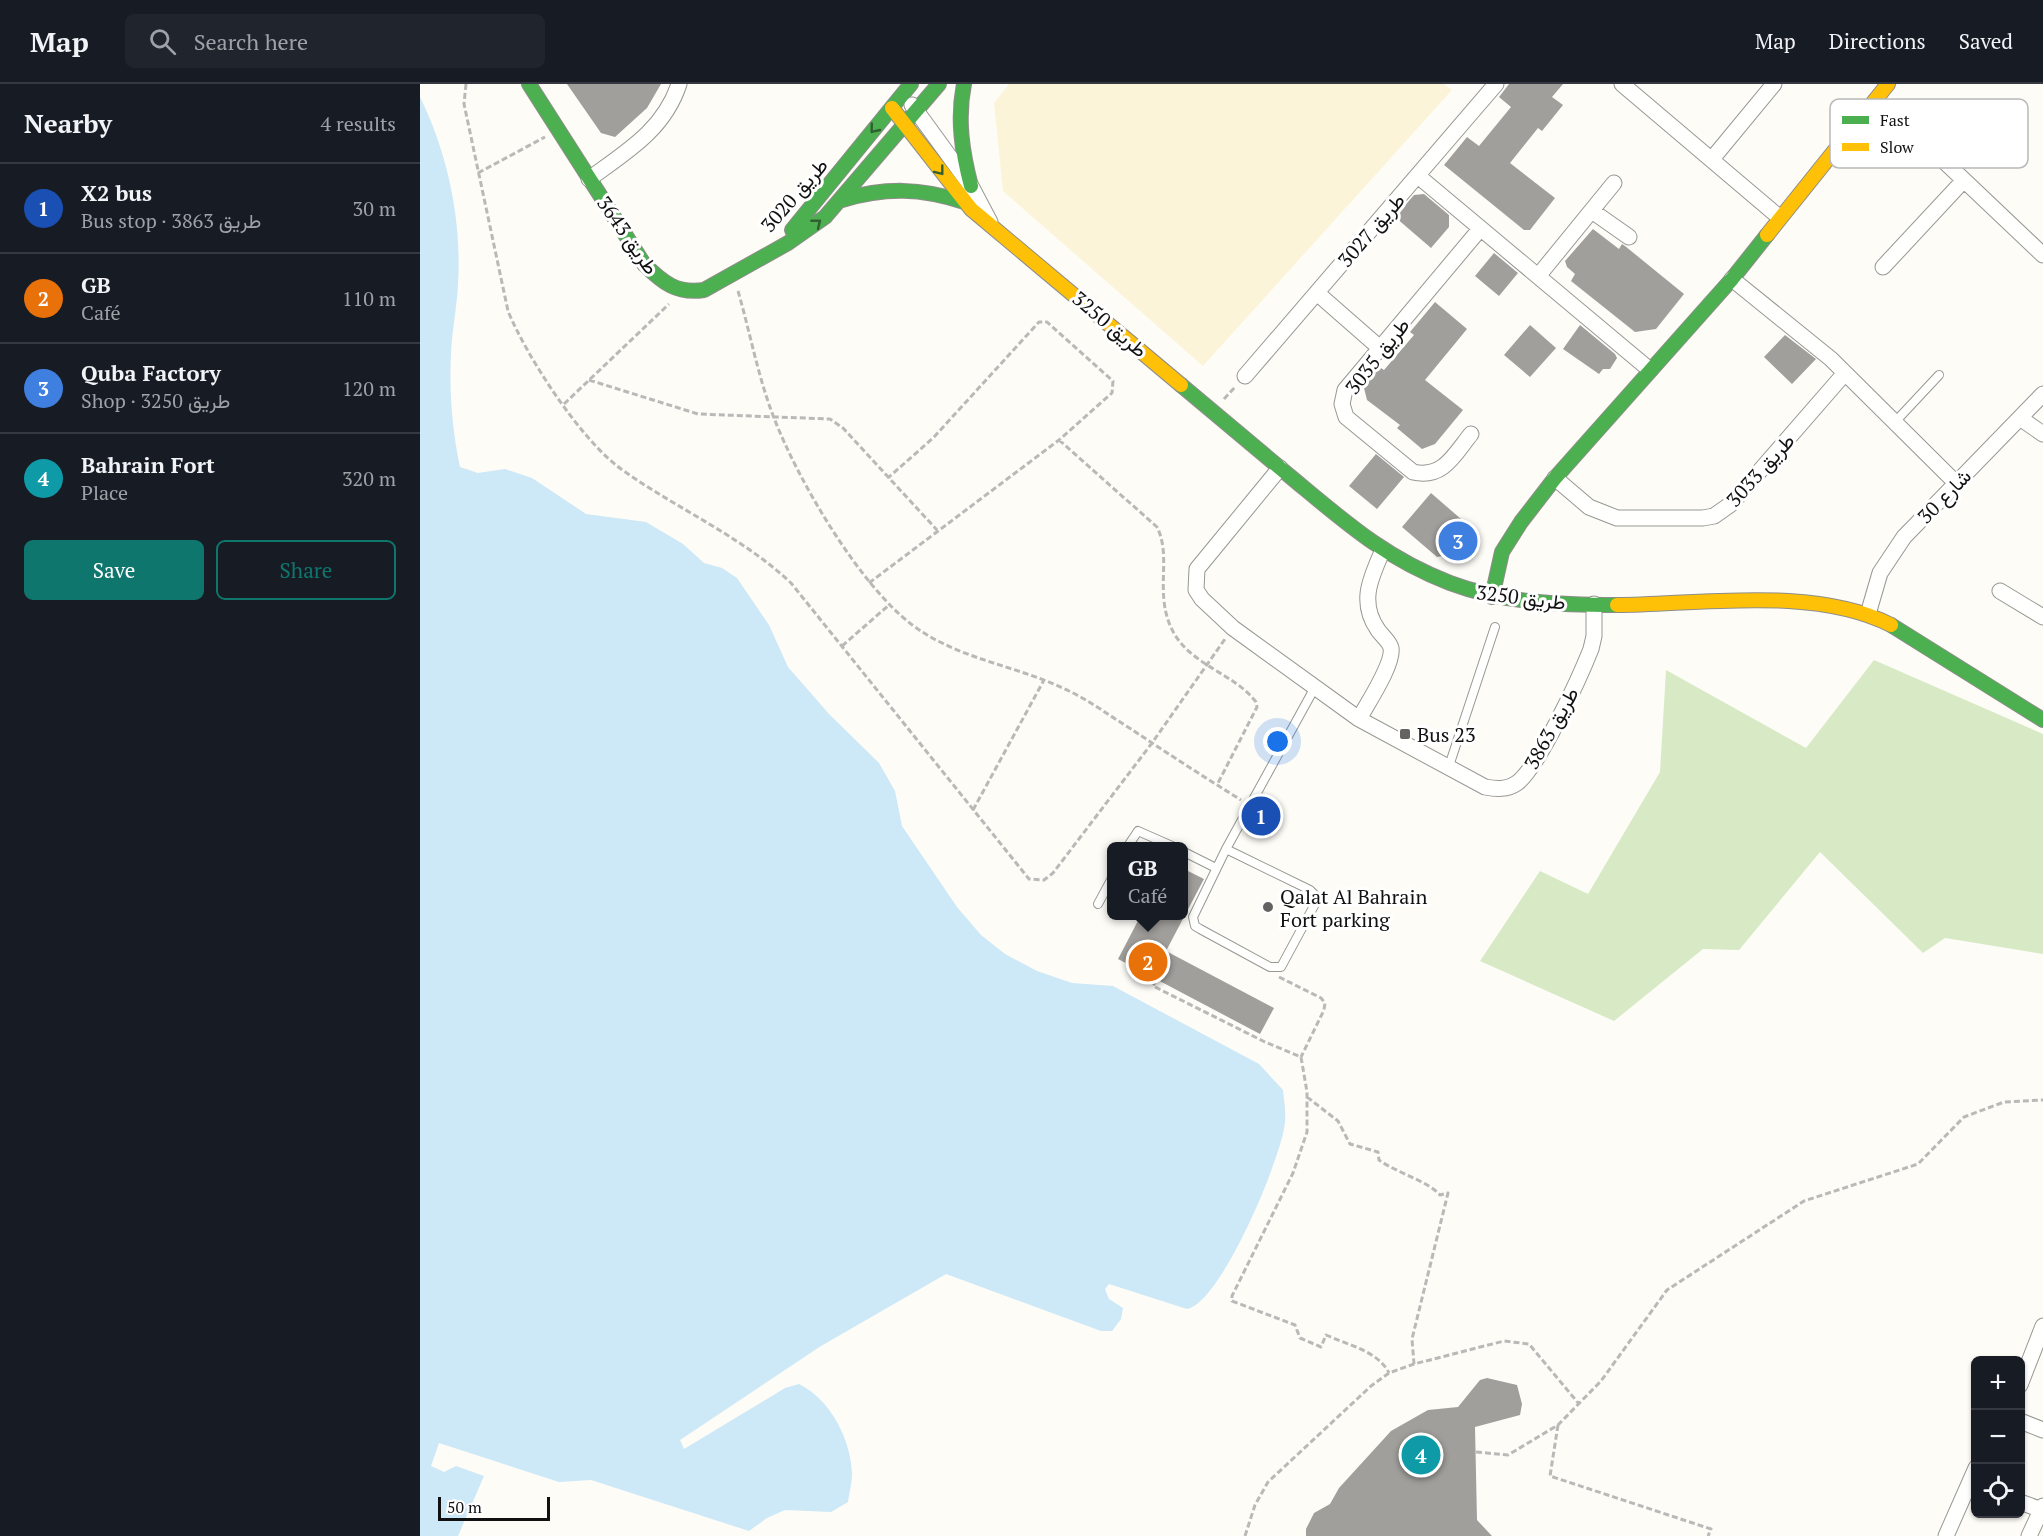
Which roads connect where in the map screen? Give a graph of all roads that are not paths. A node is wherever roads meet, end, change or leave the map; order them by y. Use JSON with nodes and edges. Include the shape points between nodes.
{"nodes":[{"id":1,"x":529,"y":84,"type":"edge"},
{"id":2,"x":679,"y":84,"type":"edge"},
{"id":3,"x":939,"y":84,"type":"edge"},
{"id":4,"x":964,"y":84,"type":"edge"},
{"id":5,"x":1496,"y":84,"type":"edge"},
{"id":6,"x":1622,"y":84,"type":"edge"},
{"id":7,"x":1774,"y":84,"type":"edge"},
{"id":8,"x":1888,"y":84,"type":"edge"},
{"id":9,"x":908,"y":89,"type":"edge"},
{"id":10,"x":1876,"y":99,"type":"edge"},
{"id":11,"x":892,"y":108,"type":"junction"},
{"id":12,"x":916,"y":111,"type":"junction"},
{"id":13,"x":905,"y":125,"type":"junction"},
{"id":14,"x":1830,"y":155,"type":"edge"},
{"id":15,"x":1712,"y":159,"type":"junction"},
{"id":16,"x":1951,"y":168,"type":"edge"},
{"id":17,"x":1418,"y":176,"type":"junction"},
{"id":18,"x":589,"y":179,"type":"junction"},
{"id":19,"x":1964,"y":180,"type":"junction"},
{"id":20,"x":1614,"y":183,"type":"dead end"},
{"id":21,"x":971,"y":186,"type":"junction"},
{"id":22,"x":841,"y":201,"type":"junction"},
{"id":23,"x":964,"y":202,"type":"junction"},
{"id":24,"x":1592,"y":212,"type":"junction"},
{"id":25,"x":1779,"y":218,"type":"junction"},
{"id":26,"x":990,"y":222,"type":"junction"},
{"id":27,"x":1480,"y":229,"type":"junction"},
{"id":28,"x":1629,"y":237,"type":"dead end"},
{"id":29,"x":768,"y":253,"type":"junction"},
{"id":30,"x":2043,"y":255,"type":"edge"},
{"id":31,"x":1883,"y":267,"type":"dead end"},
{"id":32,"x":1539,"y":275,"type":"junction"},
{"id":33,"x":1732,"y":279,"type":"junction"},
{"id":34,"x":1317,"y":293,"type":"junction"},
{"id":35,"x":1381,"y":349,"type":"junction"},
{"id":36,"x":1650,"y":370,"type":"junction"},
{"id":37,"x":1845,"y":373,"type":"junction"},
{"id":38,"x":1939,"y":375,"type":"dead end"},
{"id":39,"x":1245,"y":376,"type":"road end"},
{"id":40,"x":2043,"y":394,"type":"edge"},
{"id":41,"x":2020,"y":418,"type":"junction"},
{"id":42,"x":1894,"y":422,"type":"junction"},
{"id":43,"x":1471,"y":434,"type":"dead end"},
{"id":44,"x":2043,"y":434,"type":"edge"},
{"id":45,"x":1280,"y":468,"type":"junction"},
{"id":46,"x":1555,"y":478,"type":"junction"},
{"id":47,"x":1956,"y":483,"type":"junction"},
{"id":48,"x":1382,"y":552,"type":"junction"},
{"id":49,"x":2000,"y":591,"type":"dead end"},
{"id":50,"x":1492,"y":597,"type":"junction"},
{"id":51,"x":1594,"y":604,"type":"junction"},
{"id":52,"x":1868,"y":614,"type":"junction"},
{"id":53,"x":2043,"y":617,"type":"edge"},
{"id":54,"x":1495,"y":627,"type":"dead end"},
{"id":55,"x":1314,"y":689,"type":"junction"},
{"id":56,"x":1359,"y":719,"type":"junction"},
{"id":57,"x":2043,"y":720,"type":"edge"},
{"id":58,"x":1449,"y":766,"type":"junction"},
{"id":59,"x":1131,"y":842,"type":"edge"},
{"id":60,"x":1163,"y":842,"type":"edge"},
{"id":61,"x":1226,"y":849,"type":"junction"},
{"id":62,"x":1188,"y":854,"type":"edge"},
{"id":63,"x":1216,"y":868,"type":"junction"},
{"id":64,"x":1107,"y":887,"type":"edge"},
{"id":65,"x":1098,"y":904,"type":"dead end"},
{"id":66,"x":2043,"y":1326,"type":"edge"},
{"id":67,"x":2039,"y":1351,"type":"edge"},
{"id":68,"x":2025,"y":1376,"type":"edge"},
{"id":69,"x":2025,"y":1423,"type":"edge"},
{"id":70,"x":2043,"y":1430,"type":"edge"},
{"id":71,"x":1971,"y":1482,"type":"edge"},
{"id":72,"x":2025,"y":1503,"type":"edge"},
{"id":73,"x":2042,"y":1508,"type":"edge"},
{"id":74,"x":1946,"y":1536,"type":"edge"},
{"id":75,"x":2029,"y":1536,"type":"edge"}],
"edges":[{"from":1,"to":18,"type":"street","name":"طريق 3643"},
{"from":2,"to":18,"type":"street","name":"طريق 3643","via":[[663,119],[646,137]]},
{"from":3,"to":12,"type":"street","name":"طريق 3020"},
{"from":4,"to":21,"type":"street","via":[[959,123]]},
{"from":5,"to":17,"type":"street","name":"طريق 3027"},
{"from":6,"to":15,"type":"street"},
{"from":7,"to":15,"type":"street"},
{"from":8,"to":10,"type":"street"},
{"from":9,"to":11,"type":"street","name":"طريق 3020"},
{"from":9,"to":12,"type":"street","name":"طريق 3250"},
{"from":11,"to":13,"type":"street","name":"طريق 3250"},
{"from":11,"to":29,"type":"street","name":"طريق 3020","one_way":true,"via":[[819,200]]},
{"from":12,"to":13,"type":"street","name":"طريق 3020"},
{"from":12,"to":21,"type":"street","name":"طريق 3250"},
{"from":13,"to":22,"type":"street","name":"طريق 3020"},
{"from":13,"to":23,"type":"street","name":"طريق 3250","one_way":true},
{"from":14,"to":25,"type":"street"},
{"from":15,"to":25,"type":"street"},
{"from":16,"to":19,"type":"street"},
{"from":17,"to":27,"type":"street"},
{"from":17,"to":34,"type":"street","name":"طريق 3027"},
{"from":18,"to":29,"type":"street","name":"طريق 3643","via":[[644,264],[662,282],[683,290],[704,290]]},
{"from":19,"to":30,"type":"street"},
{"from":19,"to":31,"type":"street"},
{"from":20,"to":24,"type":"street"},
{"from":21,"to":26,"type":"street","name":"طريق 3250"},
{"from":22,"to":23,"type":"street","via":[[893,187],[935,192]]},
{"from":29,"to":22,"type":"street","name":"طريق 3020","one_way":true,"via":[[807,231]]},
{"from":23,"to":26,"type":"street","name":"طريق 3250"},
{"from":24,"to":28,"type":"street"},
{"from":24,"to":32,"type":"street"},
{"from":25,"to":33,"type":"street"},
{"from":26,"to":45,"type":"street","name":"طريق 3250"},
{"from":27,"to":32,"type":"street"},
{"from":27,"to":35,"type":"street","name":"طريق 3035"},
{"from":32,"to":36,"type":"street"},
{"from":33,"to":36,"type":"street"},
{"from":33,"to":37,"type":"street"},
{"from":34,"to":35,"type":"street"},
{"from":34,"to":39,"type":"street","name":"طريق 3027"},
{"from":35,"to":43,"type":"street","name":"طريق 3035","via":[[1345,390],[1342,404],[1346,417],[1413,472],[1425,475],[1438,471]]},
{"from":36,"to":46,"type":"street"},
{"from":37,"to":42,"type":"street"},
{"from":37,"to":46,"type":"street","name":"طريق 3033","via":[[1731,504],[1714,516],[1617,518],[1589,507]]},
{"from":38,"to":42,"type":"lane"},
{"from":40,"to":41,"type":"street","name":"شارع 30"},
{"from":41,"to":44,"type":"street"},
{"from":41,"to":47,"type":"street","name":"شارع 30"},
{"from":42,"to":47,"type":"street"},
{"from":45,"to":48,"type":"street","name":"طريق 3250"},
{"from":45,"to":55,"type":"street","name":"طريق 3863","via":[[1197,569],[1196,590],[1233,628]]},
{"from":46,"to":50,"type":"street","via":[[1509,539],[1497,568]]},
{"from":47,"to":52,"type":"street","name":"شارع 30","via":[[1891,554],[1876,583]]},
{"from":48,"to":50,"type":"street","name":"طريق 3250","via":[[1441,582]]},
{"from":48,"to":56,"type":"street","via":[[1368,584],[1367,603],[1369,618],[1391,646],[1391,658]]},
{"from":49,"to":53,"type":"street"},
{"from":50,"to":51,"type":"street","name":"طريق 3250"},
{"from":51,"to":52,"type":"street","name":"طريق 3250","via":[[1794,602],[1821,603]]},
{"from":51,"to":58,"type":"street","name":"طريق 3863","via":[[1594,636],[1584,666],[1548,738],[1522,778],[1515,785],[1495,789]]},
{"from":52,"to":57,"type":"street","name":"طريق 3250","via":[[1909,634]]},
{"from":54,"to":58,"type":"lane"},
{"from":55,"to":56,"type":"street","name":"طريق 3863"},
{"from":55,"to":61,"type":"lane"},
{"from":56,"to":58,"type":"street","name":"طريق 3863"},
{"from":59,"to":60,"type":"lane","via":[[1138,831]]},
{"from":61,"to":63,"type":"lane"},
{"from":61,"to":63,"type":"lane","via":[[1316,896],[1284,965],[1273,968],[1195,926],[1193,917]]},
{"from":62,"to":63,"type":"lane"},
{"from":64,"to":65,"type":"lane"},
{"from":66,"to":67,"type":"street"},
{"from":67,"to":68,"type":"street"},
{"from":69,"to":70,"type":"street"},
{"from":71,"to":74,"type":"street"},
{"from":72,"to":73,"type":"street"},
{"from":73,"to":75,"type":"street"}]}
